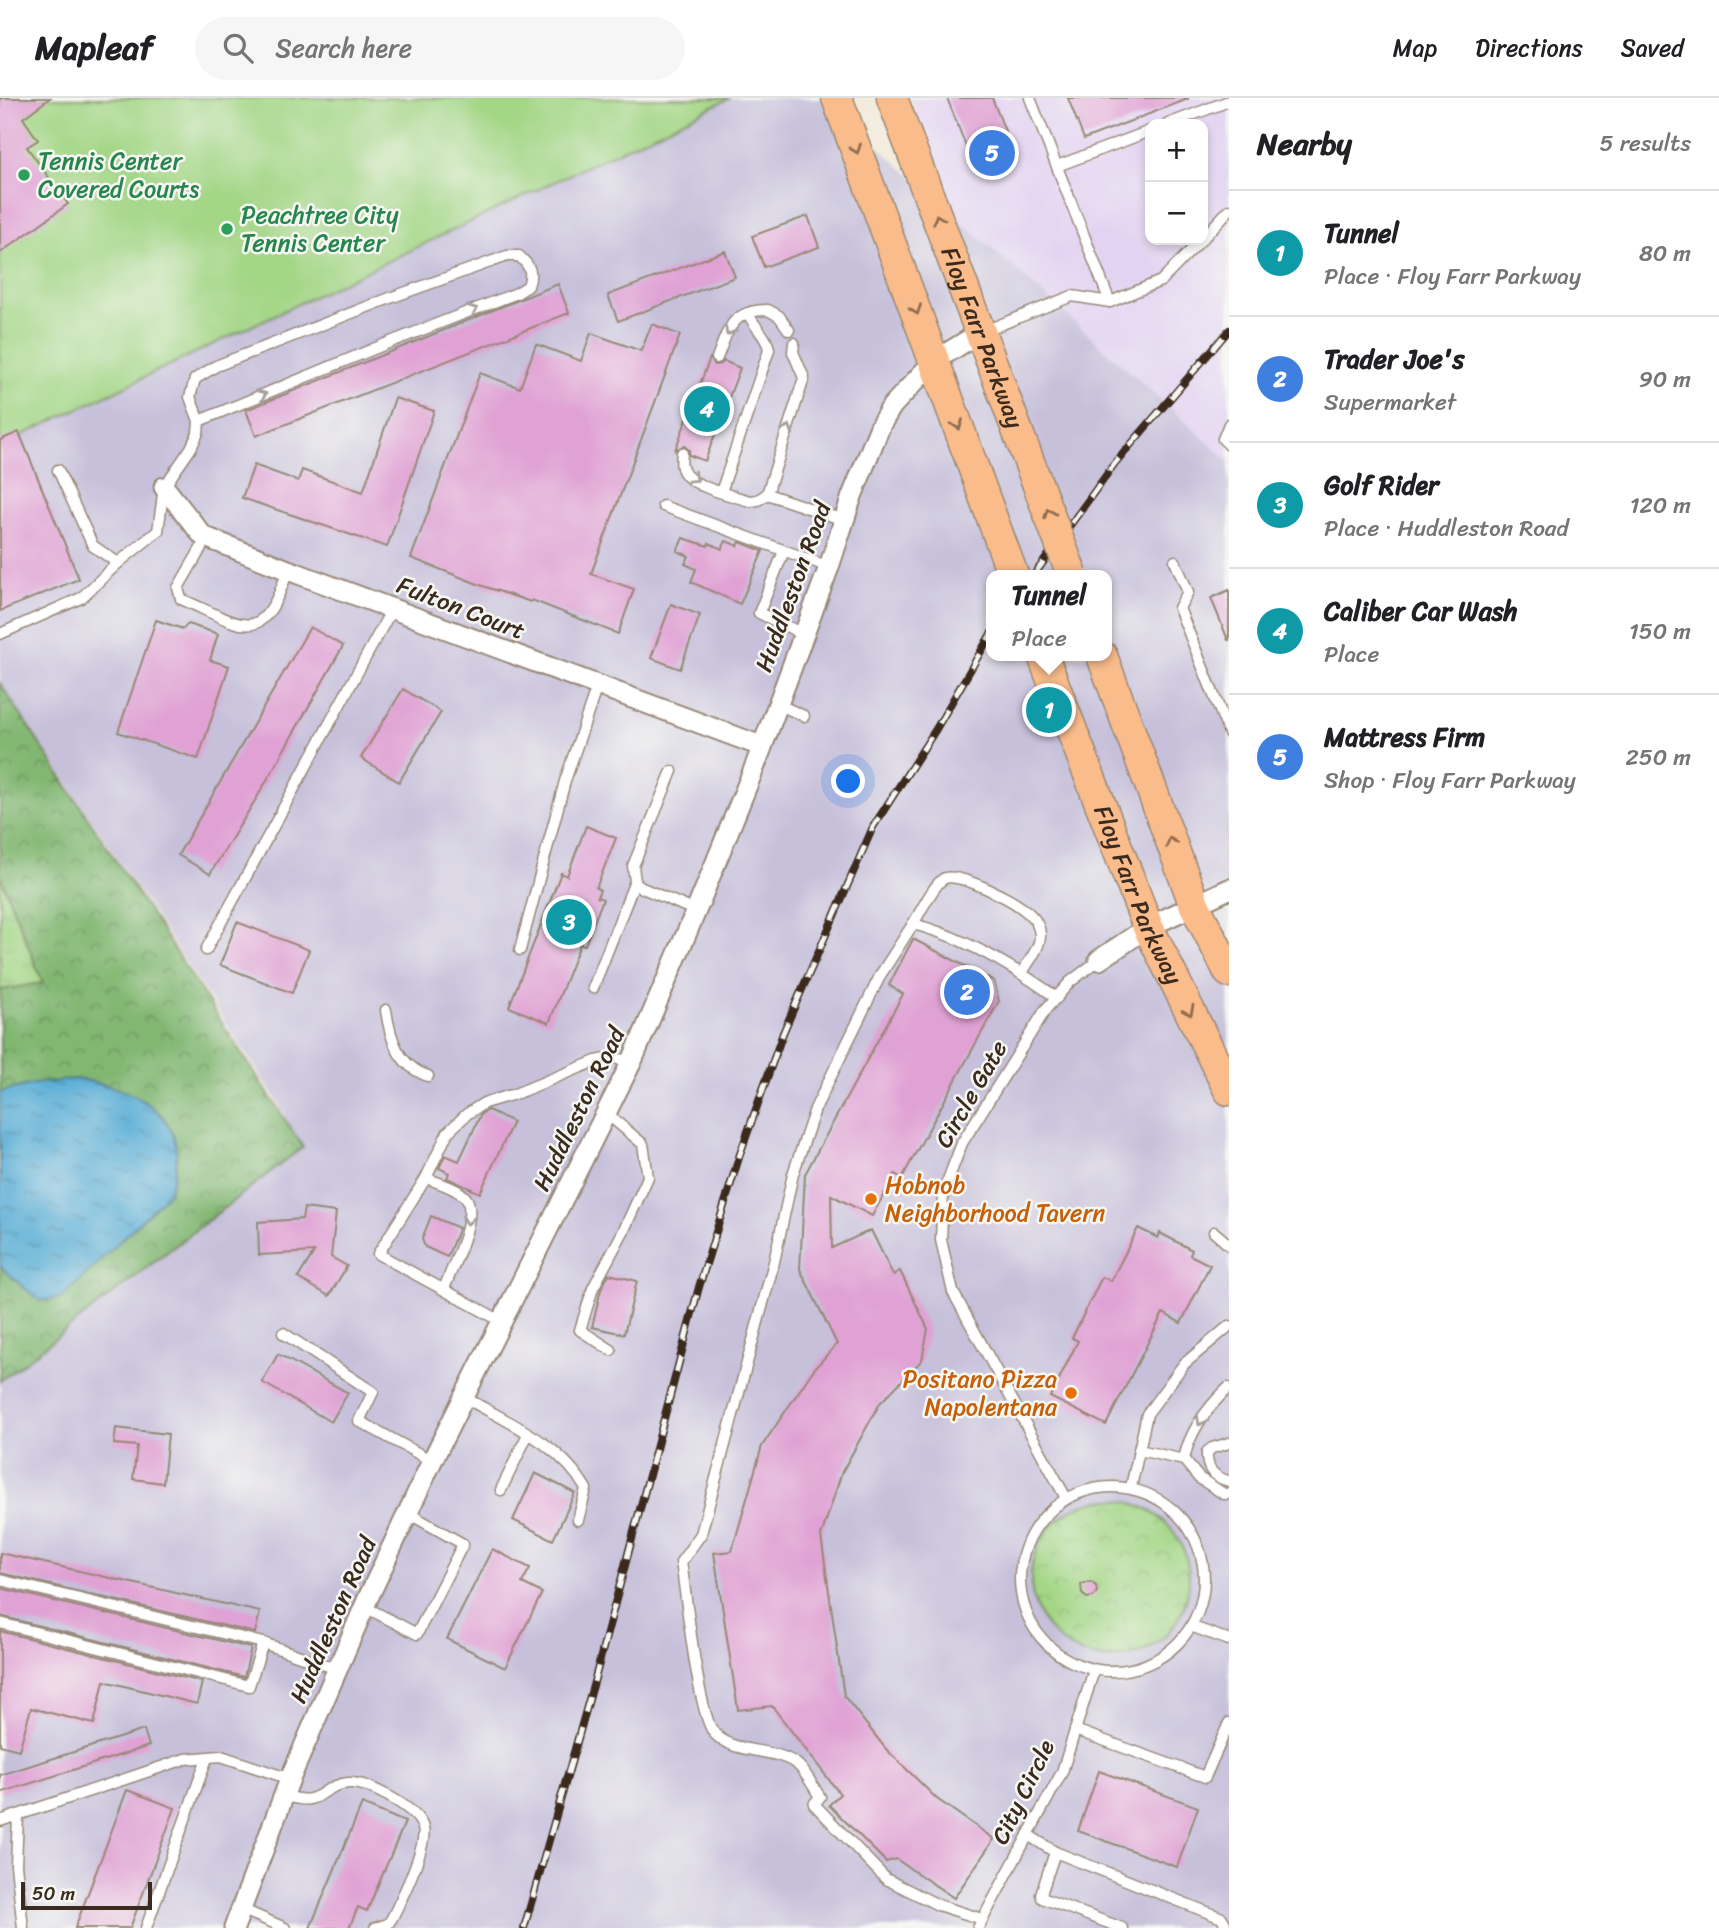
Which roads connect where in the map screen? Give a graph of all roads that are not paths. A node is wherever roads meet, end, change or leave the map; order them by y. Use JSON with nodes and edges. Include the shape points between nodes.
{"nodes":[{"id":1,"x":837,"y":98,"type":"edge"},
{"id":2,"x":892,"y":98,"type":"edge"},
{"id":3,"x":1030,"y":98,"type":"edge"},
{"id":4,"x":1229,"y":101,"type":"edge"},
{"id":5,"x":1181,"y":119,"type":"edge"},
{"id":6,"x":1145,"y":133,"type":"edge"},
{"id":7,"x":1057,"y":166,"type":"junction"},
{"id":8,"x":1229,"y":210,"type":"edge"},
{"id":9,"x":1208,"y":233,"type":"edge"},
{"id":10,"x":1196,"y":245,"type":"edge"},
{"id":11,"x":1110,"y":302,"type":"junction"},
{"id":12,"x":748,"y":313,"type":"junction"},
{"id":13,"x":784,"y":332,"type":"dead end"},
{"id":14,"x":981,"y":332,"type":"junction"},
{"id":15,"x":790,"y":347,"type":"dead end"},
{"id":16,"x":717,"y":358,"type":"dead end"},
{"id":17,"x":934,"y":361,"type":"junction"},
{"id":18,"x":199,"y":421,"type":"junction"},
{"id":19,"x":1229,"y":424,"type":"edge"},
{"id":20,"x":1229,"y":445,"type":"edge"},
{"id":21,"x":682,"y":453,"type":"dead end"},
{"id":22,"x":58,"y":470,"type":"dead end"},
{"id":23,"x":164,"y":486,"type":"junction"},
{"id":24,"x":721,"y":492,"type":"junction"},
{"id":25,"x":767,"y":495,"type":"junction"},
{"id":26,"x":663,"y":506,"type":"dead end"},
{"id":27,"x":844,"y":520,"type":"junction"},
{"id":28,"x":207,"y":538,"type":"junction"},
{"id":29,"x":784,"y":551,"type":"junction"},
{"id":30,"x":1175,"y":561,"type":"dead end"},
{"id":31,"x":118,"y":563,"type":"junction"},
{"id":32,"x":829,"y":567,"type":"junction"},
{"id":33,"x":288,"y":570,"type":"junction"},
{"id":34,"x":1011,"y":570,"type":"edge"},
{"id":35,"x":1070,"y":570,"type":"edge"},
{"id":36,"x":392,"y":609,"type":"junction"},
{"id":37,"x":0,"y":634,"type":"edge"},
{"id":38,"x":803,"y":634,"type":"junction"},
{"id":39,"x":1045,"y":661,"type":"edge"},
{"id":40,"x":1104,"y":661,"type":"edge"},
{"id":41,"x":597,"y":686,"type":"junction"},
{"id":42,"x":778,"y":704,"type":"junction"},
{"id":43,"x":804,"y":716,"type":"dead end"},
{"id":44,"x":1229,"y":733,"type":"edge"},
{"id":45,"x":761,"y":746,"type":"junction"},
{"id":46,"x":672,"y":771,"type":"dead end"},
{"id":47,"x":635,"y":881,"type":"junction"},
{"id":48,"x":1229,"y":888,"type":"edge"},
{"id":49,"x":1195,"y":905,"type":"junction"},
{"id":50,"x":696,"y":911,"type":"junction"},
{"id":51,"x":913,"y":924,"type":"junction"},
{"id":52,"x":1148,"y":928,"type":"junction"},
{"id":53,"x":206,"y":950,"type":"dead end"},
{"id":54,"x":520,"y":950,"type":"dead end"},
{"id":55,"x":1099,"y":960,"type":"joint"},
{"id":56,"x":1229,"y":972,"type":"edge"},
{"id":57,"x":1021,"y":973,"type":"junction"},
{"id":58,"x":593,"y":988,"type":"dead end"},
{"id":59,"x":1057,"y":998,"type":"junction"},
{"id":60,"x":386,"y":1010,"type":"dead end"},
{"id":61,"x":632,"y":1061,"type":"junction"},
{"id":62,"x":428,"y":1076,"type":"dead end"},
{"id":63,"x":1229,"y":1090,"type":"edge"},
{"id":64,"x":606,"y":1112,"type":"junction"},
{"id":65,"x":426,"y":1178,"type":"junction"},
{"id":66,"x":1214,"y":1232,"type":"dead end"},
{"id":67,"x":1229,"y":1245,"type":"edge"},
{"id":68,"x":444,"y":1289,"type":"junction"},
{"id":69,"x":503,"y":1322,"type":"junction"},
{"id":70,"x":1229,"y":1326,"type":"edge"},
{"id":71,"x":283,"y":1334,"type":"dead end"},
{"id":72,"x":611,"y":1350,"type":"dead end"},
{"id":73,"x":1229,"y":1391,"type":"edge"},
{"id":74,"x":464,"y":1397,"type":"junction"},
{"id":75,"x":528,"y":1434,"type":"junction"},
{"id":76,"x":1229,"y":1443,"type":"edge"},
{"id":77,"x":1139,"y":1450,"type":"junction"},
{"id":78,"x":1206,"y":1452,"type":"junction"},
{"id":79,"x":1184,"y":1460,"type":"junction"},
{"id":80,"x":432,"y":1461,"type":"junction"},
{"id":81,"x":1229,"y":1481,"type":"edge"},
{"id":82,"x":1131,"y":1486,"type":"junction"},
{"id":83,"x":501,"y":1490,"type":"dead end"},
{"id":84,"x":1229,"y":1494,"type":"edge"},
{"id":85,"x":1066,"y":1498,"type":"junction"},
{"id":86,"x":408,"y":1513,"type":"junction"},
{"id":87,"x":578,"y":1520,"type":"dead end"},
{"id":88,"x":0,"y":1580,"type":"edge"},
{"id":89,"x":365,"y":1607,"type":"junction"},
{"id":90,"x":0,"y":1623,"type":"edge"},
{"id":91,"x":1194,"y":1627,"type":"junction"},
{"id":92,"x":1229,"y":1640,"type":"edge"},
{"id":93,"x":263,"y":1643,"type":"junction"},
{"id":94,"x":337,"y":1669,"type":"junction"},
{"id":95,"x":1094,"y":1670,"type":"junction"},
{"id":96,"x":1229,"y":1723,"type":"edge"},
{"id":97,"x":1075,"y":1730,"type":"junction"},
{"id":98,"x":206,"y":1758,"type":"junction"},
{"id":99,"x":287,"y":1787,"type":"junction"},
{"id":100,"x":18,"y":1816,"type":"junction"},
{"id":101,"x":0,"y":1821,"type":"edge"},
{"id":102,"x":1028,"y":1835,"type":"junction"},
{"id":103,"x":1055,"y":1852,"type":"junction"},
{"id":104,"x":241,"y":1909,"type":"junction"},
{"id":105,"x":980,"y":1923,"type":"edge"},
{"id":106,"x":1105,"y":1925,"type":"edge"},
{"id":107,"x":280,"y":1927,"type":"edge"},
{"id":108,"x":23,"y":1928,"type":"edge"},
{"id":109,"x":146,"y":1928,"type":"edge"},
{"id":110,"x":234,"y":1928,"type":"edge"},
{"id":111,"x":375,"y":1928,"type":"edge"},
{"id":112,"x":1122,"y":1928,"type":"edge"},
{"id":113,"x":1223,"y":1928,"type":"edge"}],
"edges":[{"from":1,"to":17,"type":"main road","one_way":true},
{"from":14,"to":2,"type":"main road","name":"Floy Farr Parkway","one_way":true},
{"from":3,"to":7,"type":"lane"},
{"from":4,"to":5,"type":"lane"},
{"from":6,"to":7,"type":"lane"},
{"from":7,"to":11,"type":"lane"},
{"from":8,"to":9,"type":"lane"},
{"from":10,"to":11,"type":"lane","via":[[1161,281]]},
{"from":11,"to":14,"type":"lane","via":[[1072,296]]},
{"from":12,"to":13,"type":"lane","via":[[768,310],[779,316]]},
{"from":12,"to":16,"type":"lane","one_way":true,"via":[[732,323]]},
{"from":12,"to":24,"type":"lane","via":[[769,351]]},
{"from":14,"to":17,"type":"street","name":"Huddleston Road"},
{"from":35,"to":14,"type":"main road","name":"Floy Farr Parkway","one_way":true,"bridge":true},
{"from":25,"to":15,"type":"lane","one_way":true,"via":[[804,378]]},
{"from":17,"to":27,"type":"street","name":"Huddleston Road","via":[[881,424]]},
{"from":17,"to":34,"type":"main road","one_way":true},
{"from":18,"to":18,"type":"lane","one_way":true,"via":[[517,293],[528,286],[532,275],[528,264],[519,256],[508,256],[216,366],[195,379],[190,397]]},
{"from":18,"to":23,"type":"lane","via":[[191,448]]},
{"from":19,"to":20,"type":"lane","via":[[1223,439]]},
{"from":21,"to":24,"type":"lane","one_way":true,"via":[[680,464],[685,474]]},
{"from":22,"to":31,"type":"lane","via":[[93,546]]},
{"from":23,"to":28,"type":"street","name":"Fulton Court"},
{"from":23,"to":31,"type":"lane","via":[[158,531]]},
{"from":24,"to":25,"type":"lane","via":[[750,501]]},
{"from":25,"to":27,"type":"lane"},
{"from":26,"to":29,"type":"lane"},
{"from":27,"to":32,"type":"street","name":"Huddleston Road"},
{"from":28,"to":33,"type":"street","name":"Fulton Court"},
{"from":28,"to":33,"type":"lane","via":[[178,588],[181,599],[241,625],[266,619]]},
{"from":29,"to":32,"type":"lane"},
{"from":29,"to":38,"type":"lane","via":[[759,613]]},
{"from":30,"to":44,"type":"lane","via":[[1188,593],[1179,608]]},
{"from":31,"to":37,"type":"lane","via":[[81,598]]},
{"from":32,"to":38,"type":"street","name":"Huddleston Road"},
{"from":33,"to":36,"type":"street","name":"Fulton Court"},
{"from":36,"to":41,"type":"street","name":"Fulton Court"},
{"from":36,"to":53,"type":"lane"},
{"from":38,"to":42,"type":"street","name":"Huddleston Road"},
{"from":39,"to":52,"type":"main road","name":"Floy Farr Parkway"},
{"from":49,"to":40,"type":"main road","name":"Floy Farr Parkway","one_way":true},
{"from":41,"to":45,"type":"street","name":"Fulton Court"},
{"from":41,"to":54,"type":"lane","via":[[565,781]]},
{"from":42,"to":43,"type":"lane"},
{"from":42,"to":45,"type":"street","name":"Huddleston Road"},
{"from":45,"to":50,"type":"street","name":"Huddleston Road"},
{"from":46,"to":47,"type":"lane","via":[[633,866]]},
{"from":47,"to":50,"type":"lane"},
{"from":47,"to":58,"type":"lane"},
{"from":48,"to":49,"type":"street"},
{"from":49,"to":52,"type":"street"},
{"from":49,"to":56,"type":"main road","name":"Floy Farr Parkway"},
{"from":50,"to":61,"type":"street","name":"Huddleston Road"},
{"from":51,"to":57,"type":"lane","via":[[938,931]]},
{"from":51,"to":57,"type":"lane","via":[[942,879],[951,876],[973,883],[1021,907],[1036,920],[1039,942]]},
{"from":51,"to":105,"type":"lane","via":[[881,974],[815,1109],[793,1174],[701,1534],[681,1562],[698,1682],[707,1723],[716,1736],[799,1766],[820,1797],[814,1804],[886,1878]]},
{"from":52,"to":55,"type":"street"},
{"from":52,"to":63,"type":"main road","name":"Floy Farr Parkway","one_way":true},
{"from":55,"to":59,"type":"lane","name":"Circle Gate"},
{"from":57,"to":59,"type":"lane"},
{"from":59,"to":85,"type":"lane","name":"Circle Gate","via":[[962,1143],[943,1193],[941,1240],[953,1292]]},
{"from":60,"to":62,"type":"lane","via":[[389,1033],[402,1058]]},
{"from":61,"to":64,"type":"street","name":"Huddleston Road"},
{"from":61,"to":65,"type":"lane","via":[[596,1061],[484,1103],[448,1132]]},
{"from":64,"to":69,"type":"street","name":"Huddleston Road"},
{"from":64,"to":72,"type":"lane","via":[[643,1144],[648,1177],[593,1288],[580,1330]]},
{"from":65,"to":68,"type":"lane","one_way":true,"via":[[461,1193],[470,1206],[468,1227]]},
{"from":65,"to":68,"type":"lane","via":[[378,1254]]},
{"from":66,"to":67,"type":"lane"},
{"from":68,"to":69,"type":"lane"},
{"from":69,"to":74,"type":"street","name":"Huddleston Road"},
{"from":70,"to":77,"type":"lane","via":[[1184,1364],[1147,1414]]},
{"from":71,"to":80,"type":"lane","via":[[373,1392],[359,1422]]},
{"from":73,"to":79,"type":"lane","one_way":true,"via":[[1208,1408]]},
{"from":74,"to":75,"type":"lane"},
{"from":74,"to":80,"type":"street","name":"Huddleston Road"},
{"from":75,"to":83,"type":"lane"},
{"from":75,"to":87,"type":"lane","via":[[550,1446],[576,1470],[586,1489]]},
{"from":76,"to":78,"type":"lane"},
{"from":77,"to":79,"type":"lane"},
{"from":77,"to":82,"type":"lane"},
{"from":78,"to":79,"type":"lane","via":[[1193,1452]]},
{"from":78,"to":81,"type":"lane","via":[[1207,1468]]},
{"from":79,"to":84,"type":"lane","via":[[1199,1478]]},
{"from":80,"to":86,"type":"street","name":"Huddleston Road"},
{"from":82,"to":85,"type":"lane"},
{"from":82,"to":91,"type":"lane","via":[[1177,1515],[1193,1538],[1202,1564]]},
{"from":85,"to":95,"type":"lane","via":[[1038,1523],[1023,1553],[1019,1578],[1024,1607],[1035,1631],[1075,1665]]},
{"from":86,"to":89,"type":"street","name":"Huddleston Road"},
{"from":86,"to":89,"type":"lane","via":[[463,1544],[417,1634]]},
{"from":88,"to":93,"type":"lane"},
{"from":89,"to":94,"type":"street","name":"Huddleston Road"},
{"from":90,"to":93,"type":"lane","via":[[249,1686]]},
{"from":91,"to":92,"type":"lane"},
{"from":91,"to":95,"type":"lane","via":[[1148,1664],[1126,1671]]},
{"from":93,"to":94,"type":"lane"},
{"from":94,"to":99,"type":"street","name":"Huddleston Road"},
{"from":95,"to":97,"type":"lane","name":"City Circle"},
{"from":96,"to":97,"type":"lane","via":[[1205,1777]]},
{"from":97,"to":102,"type":"lane","name":"City Circle","via":[[1062,1772]]},
{"from":98,"to":99,"type":"lane","via":[[221,1756]]},
{"from":98,"to":100,"type":"lane","via":[[185,1759]]},
{"from":98,"to":109,"type":"lane"},
{"from":99,"to":104,"type":"street","name":"Huddleston Road"},
{"from":99,"to":111,"type":"lane","via":[[307,1801],[345,1783],[356,1783],[391,1798],[420,1821],[423,1840],[412,1873],[388,1924]]},
{"from":100,"to":101,"type":"lane"},
{"from":100,"to":108,"type":"lane","via":[[16,1865]]},
{"from":102,"to":103,"type":"lane"},
{"from":102,"to":105,"type":"lane","name":"City Circle"},
{"from":103,"to":106,"type":"lane","via":[[1042,1898]]},
{"from":103,"to":113,"type":"lane","via":[[1223,1918]]},
{"from":104,"to":107,"type":"lane"},
{"from":104,"to":110,"type":"street","name":"Huddleston Road"},
{"from":106,"to":112,"type":"lane"}]}
